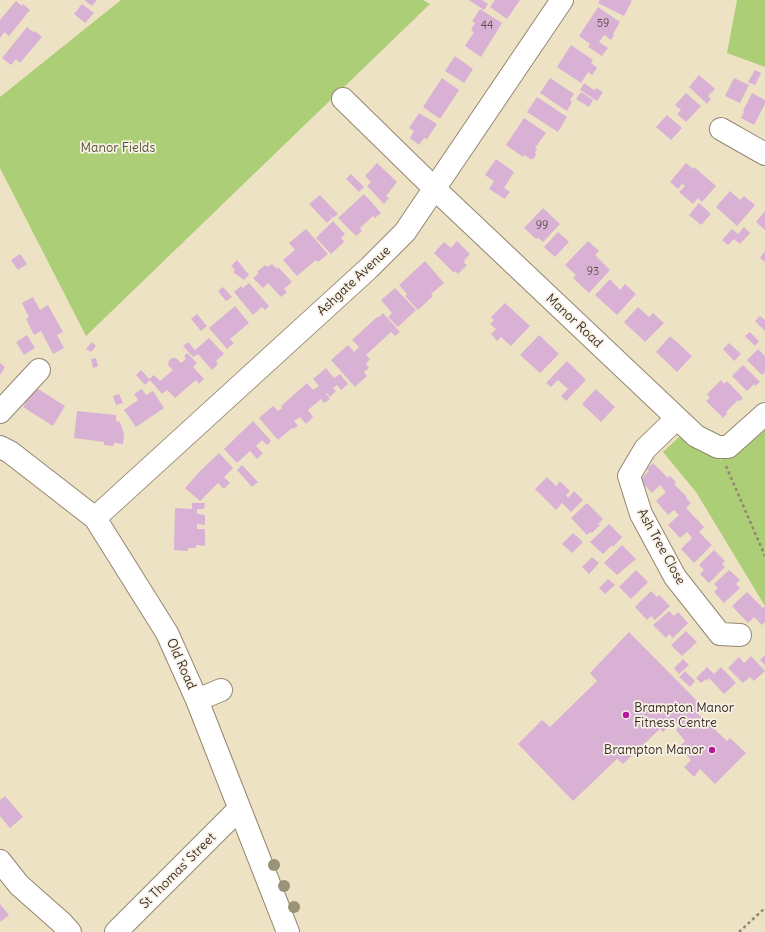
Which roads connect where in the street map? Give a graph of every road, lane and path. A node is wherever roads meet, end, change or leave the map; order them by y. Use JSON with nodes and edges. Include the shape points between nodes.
{"nodes":[{"id":1,"x":562,"y":0,"type":"edge"},
{"id":2,"x":343,"y":99,"type":"dead end"},
{"id":3,"x":721,"y":129,"type":"dead end"},
{"id":4,"x":765,"y":154,"type":"edge"},
{"id":5,"x":435,"y":189,"type":"junction"},
{"id":6,"x":39,"y":370,"type":"dead end"},
{"id":7,"x":0,"y":412,"type":"edge"},
{"id":8,"x":765,"y":414,"type":"edge"},
{"id":9,"x":677,"y":418,"type":"junction"},
{"id":10,"x":0,"y":447,"type":"edge"},
{"id":11,"x":718,"y":447,"type":"junction"},
{"id":12,"x":95,"y":518,"type":"junction"},
{"id":13,"x":765,"y":556,"type":"edge"},
{"id":14,"x":724,"y":639,"type":"dead end"},
{"id":15,"x":221,"y":690,"type":"dead end"},
{"id":16,"x":197,"y":700,"type":"junction"},
{"id":17,"x":240,"y":809,"type":"junction"},
{"id":18,"x":0,"y":861,"type":"edge"},
{"id":19,"x":765,"y":908,"type":"edge"},
{"id":20,"x":70,"y":932,"type":"edge"},
{"id":21,"x":116,"y":932,"type":"edge"},
{"id":22,"x":288,"y":932,"type":"edge"},
{"id":23,"x":739,"y":932,"type":"edge"}],
"edges":[{"from":1,"to":5,"type":"street","name":"Ashgate Avenue"},
{"from":2,"to":5,"type":"street","name":"Manor Road"},
{"from":3,"to":4,"type":"street"},
{"from":5,"to":9,"type":"street","name":"Manor Road"},
{"from":5,"to":12,"type":"street","name":"Ashgate Avenue","via":[[405,232],[369,268]]},
{"from":6,"to":7,"type":"street"},
{"from":8,"to":11,"type":"street","via":[[728,448]]},
{"from":9,"to":11,"type":"street","name":"Manor Road","via":[[696,436]]},
{"from":9,"to":14,"type":"street","name":"Ash Tree Close","via":[[646,449],[629,476],[641,514],[675,577]]},
{"from":10,"to":12,"type":"street","name":"Old Road"},
{"from":11,"to":13,"type":"path"},
{"from":12,"to":16,"type":"street","name":"Old Road","via":[[167,633]]},
{"from":15,"to":16,"type":"street"},
{"from":16,"to":17,"type":"street","name":"Old Road"},
{"from":17,"to":21,"type":"street","name":"St Thomas' Street"},
{"from":17,"to":22,"type":"street","name":"Old Road"},
{"from":18,"to":20,"type":"street","via":[[19,885]]},
{"from":19,"to":23,"type":"path"}]}
